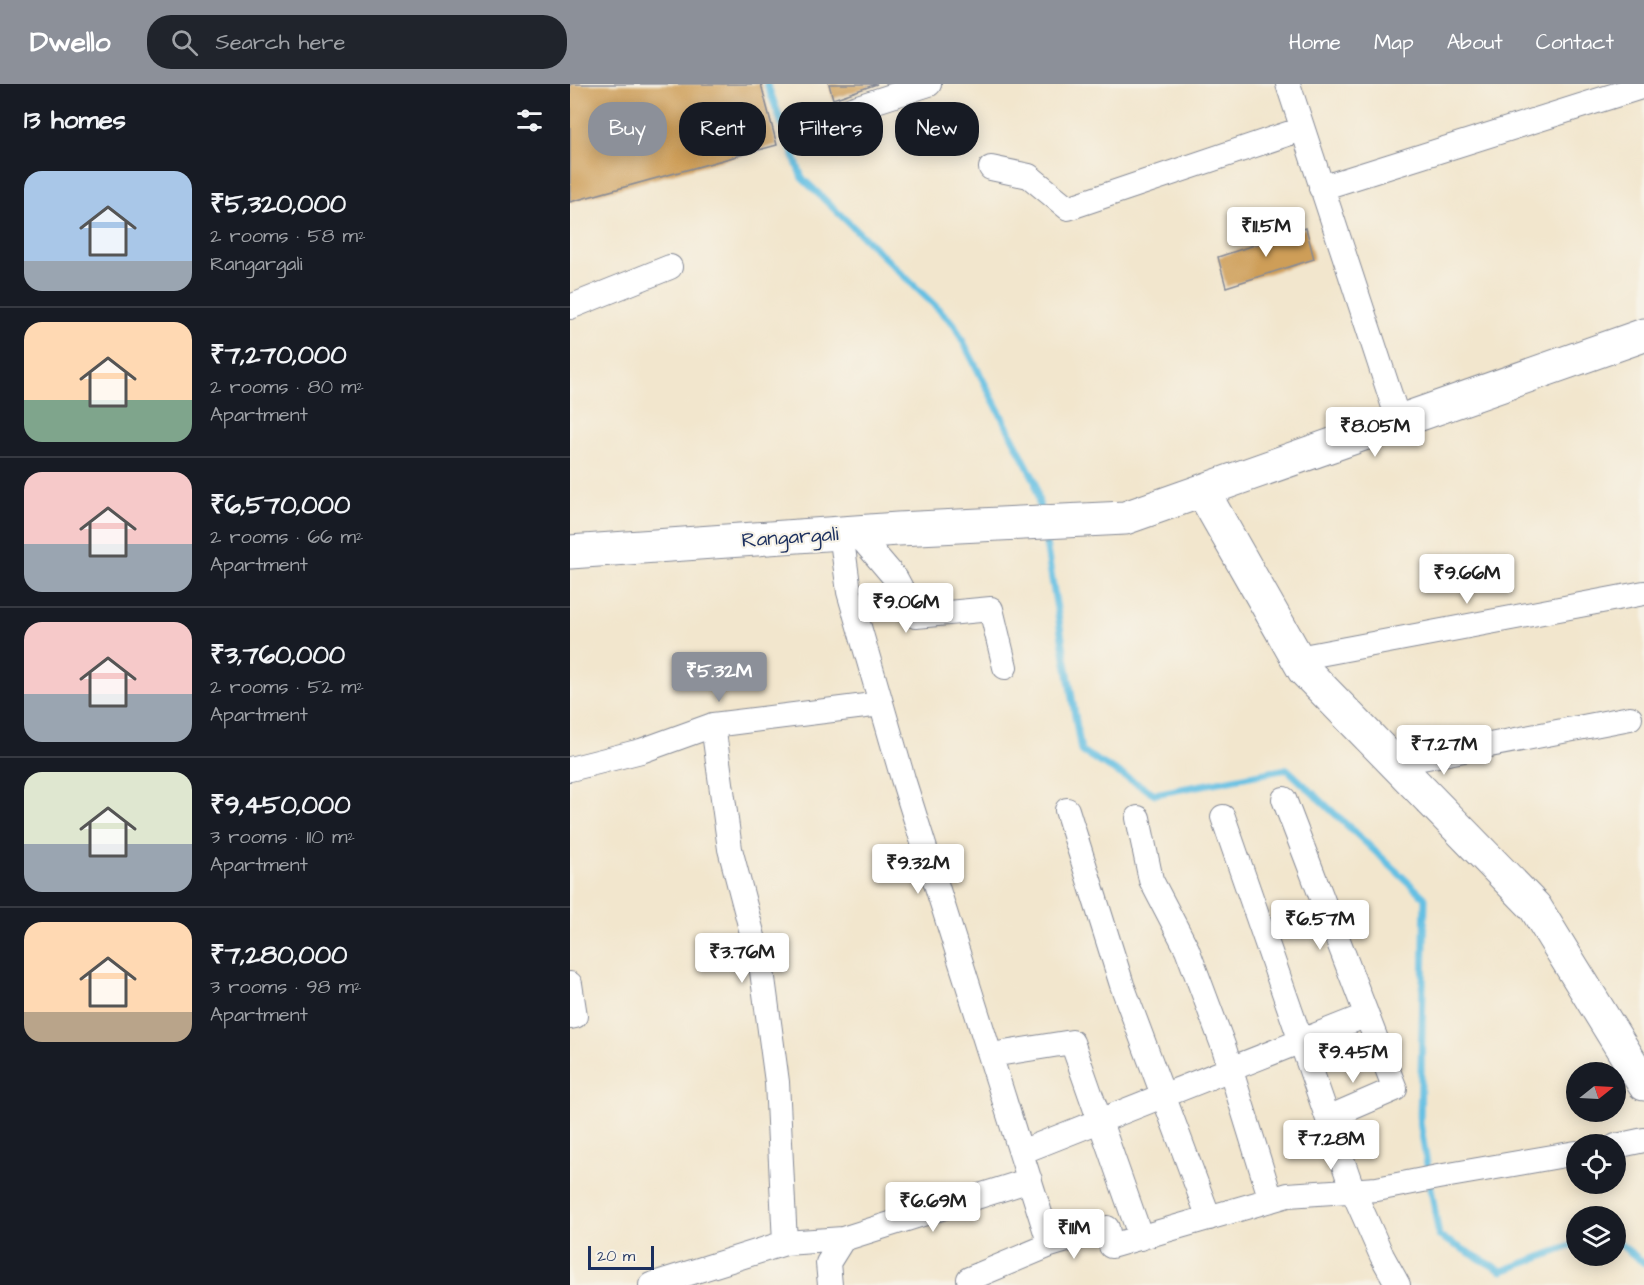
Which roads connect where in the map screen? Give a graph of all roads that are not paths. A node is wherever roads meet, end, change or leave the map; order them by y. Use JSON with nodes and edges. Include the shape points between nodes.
{"nodes":[{"id":1,"x":930,"y":84,"type":"edge"},
{"id":2,"x":1288,"y":84,"type":"edge"},
{"id":3,"x":1644,"y":86,"type":"edge"},
{"id":4,"x":874,"y":102,"type":"edge"},
{"id":5,"x":1302,"y":129,"type":"junction"},
{"id":6,"x":991,"y":168,"type":"dead end"},
{"id":7,"x":1322,"y":188,"type":"junction"},
{"id":8,"x":670,"y":267,"type":"dead end"},
{"id":9,"x":570,"y":307,"type":"edge"},
{"id":10,"x":1644,"y":335,"type":"edge"},
{"id":11,"x":1399,"y":422,"type":"junction"},
{"id":12,"x":1203,"y":492,"type":"junction"},
{"id":13,"x":848,"y":532,"type":"junction"},
{"id":14,"x":570,"y":552,"type":"edge"},
{"id":15,"x":1644,"y":593,"type":"edge"},
{"id":16,"x":1298,"y":658,"type":"junction"},
{"id":17,"x":1005,"y":667,"type":"dead end"},
{"id":18,"x":881,"y":704,"type":"junction"},
{"id":19,"x":1630,"y":718,"type":"dead end"},
{"id":20,"x":713,"y":725,"type":"junction"},
{"id":21,"x":1396,"y":763,"type":"junction"},
{"id":22,"x":570,"y":769,"type":"edge"},
{"id":23,"x":1284,"y":799,"type":"dead end"},
{"id":24,"x":1067,"y":810,"type":"dead end"},
{"id":25,"x":1223,"y":817,"type":"dead end"},
{"id":26,"x":1138,"y":818,"type":"dead end"},
{"id":27,"x":570,"y":984,"type":"edge"},
{"id":28,"x":1367,"y":1015,"type":"junction"},
{"id":29,"x":570,"y":1017,"type":"edge"},
{"id":30,"x":1301,"y":1041,"type":"junction"},
{"id":31,"x":991,"y":1055,"type":"junction"},
{"id":32,"x":1230,"y":1069,"type":"junction"},
{"id":33,"x":1644,"y":1084,"type":"edge"},
{"id":34,"x":1163,"y":1096,"type":"junction"},
{"id":35,"x":1328,"y":1118,"type":"junction"},
{"id":36,"x":1099,"y":1121,"type":"junction"},
{"id":37,"x":1644,"y":1140,"type":"edge"},
{"id":38,"x":1626,"y":1144,"type":"edge"},
{"id":39,"x":1021,"y":1152,"type":"junction"},
{"id":40,"x":1566,"y":1155,"type":"edge"},
{"id":41,"x":1030,"y":1180,"type":"junction"},
{"id":42,"x":1365,"y":1190,"type":"junction"},
{"id":43,"x":1271,"y":1200,"type":"junction"},
{"id":44,"x":1209,"y":1218,"type":"junction"},
{"id":45,"x":1141,"y":1238,"type":"junction"},
{"id":46,"x":843,"y":1239,"type":"junction"},
{"id":47,"x":785,"y":1243,"type":"junction"},
{"id":48,"x":1050,"y":1245,"type":"junction"},
{"id":49,"x":969,"y":1279,"type":"dead end"},
{"id":50,"x":1390,"y":1283,"type":"edge"},
{"id":51,"x":651,"y":1285,"type":"edge"},
{"id":52,"x":830,"y":1285,"type":"edge"}],
"edges":[{"from":1,"to":4,"type":"street"},
{"from":2,"to":5,"type":"street"},
{"from":3,"to":7,"type":"street"},
{"from":5,"to":6,"type":"street","via":[[1068,208],[1029,176]]},
{"from":5,"to":7,"type":"street"},
{"from":7,"to":11,"type":"street"},
{"from":8,"to":9,"type":"street"},
{"from":10,"to":11,"type":"street","name":"Rangargali"},
{"from":11,"to":12,"type":"street","name":"Rangargali"},
{"from":12,"to":13,"type":"street","name":"Rangargali","via":[[1125,518]]},
{"from":12,"to":16,"type":"street"},
{"from":13,"to":14,"type":"street","name":"Rangargali"},
{"from":13,"to":17,"type":"street","via":[[896,579],[916,616],[992,609]]},
{"from":13,"to":18,"type":"street","via":[[849,592]]},
{"from":15,"to":16,"type":"street"},
{"from":16,"to":21,"type":"street","via":[[1305,670]]},
{"from":18,"to":20,"type":"street"},
{"from":18,"to":31,"type":"street"},
{"from":19,"to":21,"type":"street"},
{"from":20,"to":22,"type":"street","via":[[641,751]]},
{"from":20,"to":47,"type":"street","via":[[730,849],[762,971],[777,1082]]},
{"from":21,"to":33,"type":"street","via":[[1535,907]]},
{"from":23,"to":28,"type":"street"},
{"from":24,"to":34,"type":"street","via":[[1122,985]]},
{"from":25,"to":30,"type":"street"},
{"from":26,"to":32,"type":"street","via":[[1151,880],[1187,949]]},
{"from":27,"to":29,"type":"street","via":[[575,1016]]},
{"from":28,"to":30,"type":"street"},
{"from":28,"to":35,"type":"street","via":[[1395,1089]]},
{"from":30,"to":32,"type":"street"},
{"from":30,"to":35,"type":"street"},
{"from":31,"to":36,"type":"street","via":[[1072,1042]]},
{"from":31,"to":39,"type":"street"},
{"from":32,"to":34,"type":"street"},
{"from":32,"to":43,"type":"street"},
{"from":34,"to":36,"type":"street"},
{"from":34,"to":44,"type":"street"},
{"from":35,"to":42,"type":"street"},
{"from":36,"to":39,"type":"street"},
{"from":36,"to":45,"type":"street"},
{"from":37,"to":38,"type":"street"},
{"from":39,"to":41,"type":"street"},
{"from":40,"to":42,"type":"street"},
{"from":41,"to":46,"type":"street"},
{"from":41,"to":48,"type":"street"},
{"from":42,"to":43,"type":"street","via":[[1288,1195]]},
{"from":42,"to":50,"type":"street"},
{"from":43,"to":44,"type":"street"},
{"from":44,"to":45,"type":"street"},
{"from":45,"to":48,"type":"street","via":[[1111,1246],[1107,1228]]},
{"from":46,"to":47,"type":"street"},
{"from":46,"to":52,"type":"street","via":[[828,1263]]},
{"from":47,"to":51,"type":"street"},
{"from":48,"to":49,"type":"street"}]}
